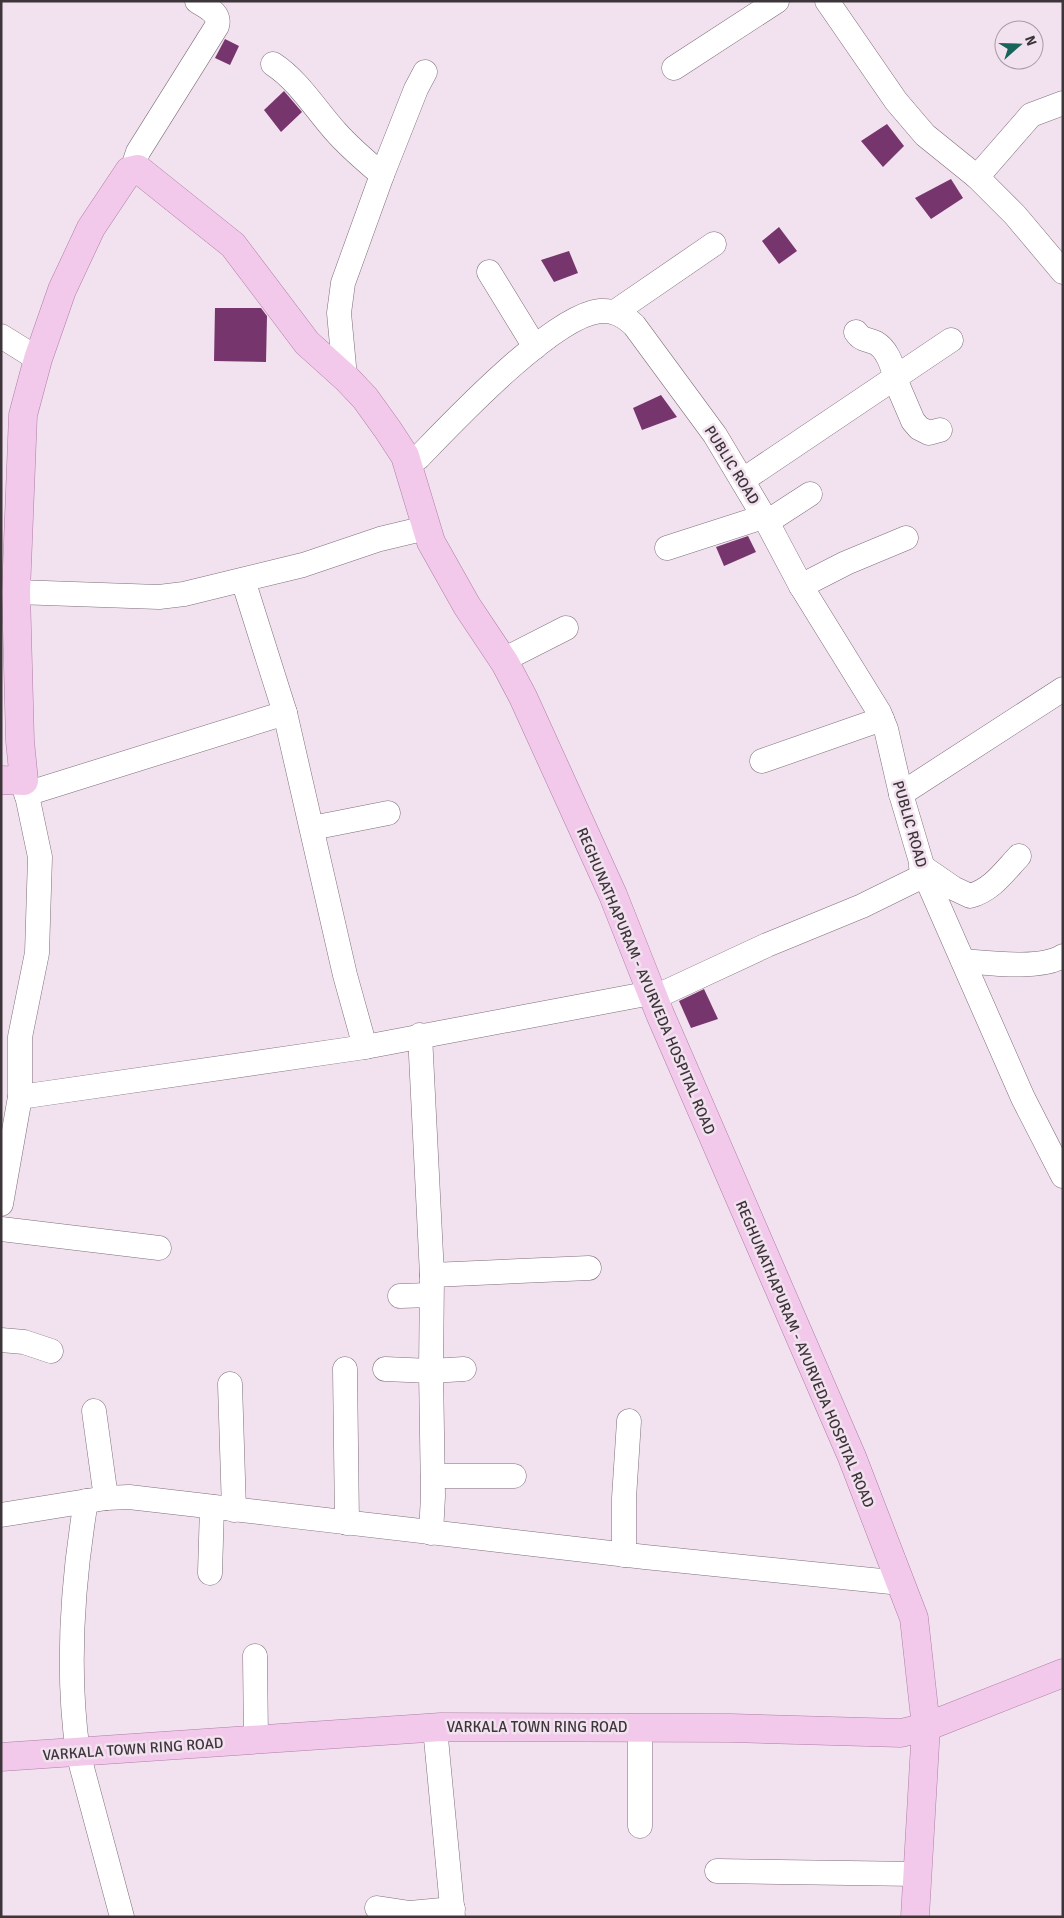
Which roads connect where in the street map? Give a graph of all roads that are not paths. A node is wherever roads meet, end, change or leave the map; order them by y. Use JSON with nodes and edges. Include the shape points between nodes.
{"nodes":[{"id":1,"x":196,"y":1,"type":"edge"},
{"id":2,"x":777,"y":1,"type":"edge"},
{"id":3,"x":827,"y":1,"type":"edge"},
{"id":4,"x":273,"y":64,"type":"dead end"},
{"id":5,"x":674,"y":68,"type":"dead end"},
{"id":6,"x":425,"y":72,"type":"dead end"},
{"id":7,"x":1063,"y":103,"type":"edge"},
{"id":8,"x":132,"y":170,"type":"junction"},
{"id":9,"x":382,"y":175,"type":"junction"},
{"id":10,"x":977,"y":177,"type":"junction"},
{"id":11,"x":714,"y":244,"type":"dead end"},
{"id":12,"x":489,"y":272,"type":"dead end"},
{"id":13,"x":1063,"y":272,"type":"edge"},
{"id":14,"x":615,"y":312,"type":"junction"},
{"id":15,"x":856,"y":332,"type":"dead end"},
{"id":16,"x":1,"y":336,"type":"edge"},
{"id":17,"x":952,"y":340,"type":"dead end"},
{"id":18,"x":535,"y":347,"type":"junction"},
{"id":19,"x":38,"y":358,"type":"junction"},
{"id":20,"x":345,"y":377,"type":"junction"},
{"id":21,"x":895,"y":379,"type":"junction"},
{"id":22,"x":940,"y":430,"type":"dead end"},
{"id":23,"x":407,"y":465,"type":"junction"},
{"id":24,"x":743,"y":480,"type":"junction"},
{"id":25,"x":808,"y":501,"type":"dead end"},
{"id":26,"x":767,"y":523,"type":"junction"},
{"id":27,"x":426,"y":528,"type":"junction"},
{"id":28,"x":906,"y":538,"type":"dead end"},
{"id":29,"x":667,"y":548,"type":"dead end"},
{"id":30,"x":243,"y":580,"type":"junction"},
{"id":31,"x":801,"y":586,"type":"junction"},
{"id":32,"x":16,"y":592,"type":"junction"},
{"id":33,"x":566,"y":628,"type":"dead end"},
{"id":34,"x":503,"y":660,"type":"junction"},
{"id":35,"x":1063,"y":689,"type":"edge"},
{"id":36,"x":285,"y":713,"type":"junction"},
{"id":37,"x":882,"y":719,"type":"junction"},
{"id":38,"x":762,"y":761,"type":"dead end"},
{"id":39,"x":17,"y":785,"type":"edge"},
{"id":40,"x":901,"y":794,"type":"junction"},
{"id":41,"x":388,"y":814,"type":"dead end"},
{"id":42,"x":312,"y":828,"type":"junction"},
{"id":43,"x":1019,"y":856,"type":"dead end"},
{"id":44,"x":923,"y":871,"type":"junction"},
{"id":45,"x":1063,"y":956,"type":"edge"},
{"id":46,"x":963,"y":961,"type":"junction"},
{"id":47,"x":652,"y":996,"type":"junction"},
{"id":48,"x":420,"y":1035,"type":"junction"},
{"id":49,"x":365,"y":1047,"type":"junction"},
{"id":50,"x":20,"y":1097,"type":"junction"},
{"id":51,"x":1058,"y":1154,"type":"edge"},
{"id":52,"x":1063,"y":1176,"type":"edge"},
{"id":53,"x":1,"y":1204,"type":"edge"},
{"id":54,"x":1,"y":1229,"type":"edge"},
{"id":55,"x":159,"y":1248,"type":"dead end"},
{"id":56,"x":589,"y":1268,"type":"dead end"},
{"id":57,"x":431,"y":1285,"type":"junction"},
{"id":58,"x":400,"y":1296,"type":"dead end"},
{"id":59,"x":1,"y":1340,"type":"edge"},
{"id":60,"x":51,"y":1351,"type":"dead end"},
{"id":61,"x":345,"y":1369,"type":"dead end"},
{"id":62,"x":385,"y":1369,"type":"dead end"},
{"id":63,"x":464,"y":1369,"type":"dead end"},
{"id":64,"x":430,"y":1371,"type":"junction"},
{"id":65,"x":230,"y":1384,"type":"dead end"},
{"id":66,"x":94,"y":1411,"type":"dead end"},
{"id":67,"x":629,"y":1421,"type":"dead end"},
{"id":68,"x":433,"y":1476,"type":"junction"},
{"id":69,"x":514,"y":1476,"type":"dead end"},
{"id":70,"x":96,"y":1500,"type":"junction"},
{"id":71,"x":223,"y":1508,"type":"junction"},
{"id":72,"x":1,"y":1515,"type":"edge"},
{"id":73,"x":347,"y":1523,"type":"junction"},
{"id":74,"x":431,"y":1533,"type":"junction"},
{"id":75,"x":624,"y":1555,"type":"junction"},
{"id":76,"x":210,"y":1573,"type":"dead end"},
{"id":77,"x":901,"y":1583,"type":"junction"},
{"id":78,"x":255,"y":1656,"type":"dead end"},
{"id":79,"x":1063,"y":1673,"type":"edge"},
{"id":80,"x":434,"y":1728,"type":"junction"},
{"id":81,"x":640,"y":1728,"type":"junction"},
{"id":82,"x":926,"y":1728,"type":"junction"},
{"id":83,"x":256,"y":1740,"type":"junction"},
{"id":84,"x":78,"y":1753,"type":"junction"},
{"id":85,"x":1,"y":1757,"type":"edge"},
{"id":86,"x":640,"y":1826,"type":"dead end"},
{"id":87,"x":717,"y":1871,"type":"dead end"},
{"id":88,"x":917,"y":1874,"type":"junction"},
{"id":89,"x":377,"y":1908,"type":"dead end"},
{"id":90,"x":453,"y":1913,"type":"edge"},
{"id":91,"x":122,"y":1917,"type":"edge"},
{"id":92,"x":915,"y":1917,"type":"edge"}],
"edges":[{"from":1,"to":8,"type":"street","via":[[216,15],[217,26],[138,152]]},
{"from":2,"to":5,"type":"street"},
{"from":3,"to":10,"type":"street","via":[[896,101],[920,128]]},
{"from":4,"to":9,"type":"street","via":[[353,150]]},
{"from":6,"to":9,"type":"street"},
{"from":7,"to":10,"type":"street","via":[[1031,115]]},
{"from":8,"to":19,"type":"main road","via":[[91,228],[62,290]]},
{"from":8,"to":20,"type":"main road","name":"REGHUNATHAPURAM - AYURVEDA HOSPITAL ROAD","via":[[138,169],[233,245],[307,343]]},
{"from":9,"to":20,"type":"street","via":[[343,282],[339,314]]},
{"from":10,"to":13,"type":"street","via":[[1015,215]]},
{"from":11,"to":14,"type":"street"},
{"from":12,"to":18,"type":"street"},
{"from":14,"to":18,"type":"street","via":[[600,311],[586,315]]},
{"from":14,"to":24,"type":"street","name":"PUBLIC ROAD","via":[[642,334],[715,435]]},
{"from":15,"to":21,"type":"street","via":[[862,340],[887,354]]},
{"from":16,"to":19,"type":"street"},
{"from":17,"to":21,"type":"street"},
{"from":18,"to":23,"type":"street"},
{"from":19,"to":32,"type":"main road","via":[[23,415]]},
{"from":20,"to":23,"type":"main road","name":"REGHUNATHAPURAM - AYURVEDA HOSPITAL ROAD","via":[[388,430]]},
{"from":21,"to":22,"type":"street","via":[[919,428],[929,433]]},
{"from":21,"to":24,"type":"street"},
{"from":23,"to":27,"type":"main road","name":"REGHUNATHAPURAM - AYURVEDA HOSPITAL ROAD"},
{"from":24,"to":26,"type":"street","name":"PUBLIC ROAD"},
{"from":25,"to":26,"type":"street"},
{"from":26,"to":29,"type":"street"},
{"from":26,"to":31,"type":"street","name":"PUBLIC ROAD"},
{"from":27,"to":30,"type":"street"},
{"from":27,"to":34,"type":"main road","name":"REGHUNATHAPURAM - AYURVEDA HOSPITAL ROAD","via":[[430,542],[467,606]]},
{"from":28,"to":31,"type":"street"},
{"from":30,"to":32,"type":"street","via":[[159,597]]},
{"from":30,"to":36,"type":"street"},
{"from":31,"to":37,"type":"street","name":"PUBLIC ROAD"},
{"from":32,"to":39,"type":"main road","via":[[20,741]]},
{"from":33,"to":34,"type":"street"},
{"from":34,"to":47,"type":"main road","name":"REGHUNATHAPURAM - AYURVEDA HOSPITAL ROAD","via":[[524,697],[613,895]]},
{"from":35,"to":40,"type":"street"},
{"from":36,"to":39,"type":"street"},
{"from":36,"to":42,"type":"street"},
{"from":37,"to":38,"type":"street"},
{"from":37,"to":40,"type":"street","name":"PUBLIC ROAD"},
{"from":39,"to":50,"type":"street","via":[[40,857],[37,953],[20,1037]]},
{"from":40,"to":44,"type":"street","name":"PUBLIC ROAD"},
{"from":41,"to":42,"type":"street"},
{"from":42,"to":49,"type":"street","via":[[345,975]]},
{"from":43,"to":44,"type":"street","via":[[992,886],[970,896]]},
{"from":44,"to":46,"type":"street","name":"PUBLIC ROAD"},
{"from":44,"to":47,"type":"street","name":"PUBLIC ROAD","via":[[862,906]]},
{"from":45,"to":46,"type":"street","via":[[1050,962],[1035,963]]},
{"from":46,"to":51,"type":"street","name":"PUBLIC ROAD","via":[[1019,1089]]},
{"from":47,"to":48,"type":"street","name":"PUBLIC ROAD"},
{"from":47,"to":77,"type":"main road","name":"REGHUNATHAPURAM - AYURVEDA HOSPITAL ROAD","via":[[852,1457]]},
{"from":48,"to":49,"type":"street","name":"PUBLIC ROAD"},
{"from":48,"to":57,"type":"street"},
{"from":49,"to":50,"type":"street","name":"PUBLIC ROAD"},
{"from":50,"to":53,"type":"street"},
{"from":51,"to":52,"type":"street","name":"PUBLIC ROAD"},
{"from":54,"to":55,"type":"street"},
{"from":56,"to":57,"type":"street"},
{"from":57,"to":58,"type":"street"},
{"from":57,"to":64,"type":"street"},
{"from":59,"to":60,"type":"street","via":[[24,1342]]},
{"from":61,"to":73,"type":"street"},
{"from":62,"to":64,"type":"street"},
{"from":63,"to":64,"type":"street"},
{"from":64,"to":68,"type":"street"},
{"from":65,"to":71,"type":"street"},
{"from":66,"to":70,"type":"street"},
{"from":67,"to":75,"type":"street"},
{"from":68,"to":69,"type":"street"},
{"from":68,"to":74,"type":"street"},
{"from":70,"to":71,"type":"street","via":[[129,1497]]},
{"from":70,"to":72,"type":"street"},
{"from":70,"to":84,"type":"street","via":[[72,1605],[71,1675]]},
{"from":71,"to":73,"type":"street"},
{"from":71,"to":76,"type":"street"},
{"from":73,"to":74,"type":"street"},
{"from":74,"to":75,"type":"street"},
{"from":75,"to":77,"type":"street"},
{"from":77,"to":82,"type":"main road","name":"REGHUNATHAPURAM - AYURVEDA HOSPITAL ROAD","via":[[914,1618]]},
{"from":78,"to":83,"type":"street"},
{"from":79,"to":82,"type":"main road","name":"VARKALA TOWN RING ROAD"},
{"from":80,"to":81,"type":"main road","name":"VARKALA TOWN RING ROAD"},
{"from":80,"to":83,"type":"main road","name":"VARKALA TOWN RING ROAD"},
{"from":80,"to":90,"type":"street"},
{"from":81,"to":82,"type":"main road","name":"VARKALA TOWN RING ROAD","via":[[901,1733]]},
{"from":81,"to":86,"type":"street"},
{"from":82,"to":88,"type":"main road","name":"REGHUNATHAPURAM - AYURVEDA HOSPITAL ROAD"},
{"from":83,"to":84,"type":"main road","name":"VARKALA TOWN RING ROAD"},
{"from":84,"to":85,"type":"main road","name":"VARKALA TOWN RING ROAD"},
{"from":84,"to":91,"type":"street"},
{"from":87,"to":88,"type":"street"},
{"from":88,"to":92,"type":"main road","name":"REGHUNATHAPURAM - AYURVEDA HOSPITAL ROAD"},
{"from":89,"to":90,"type":"street","via":[[410,1914]]}]}
